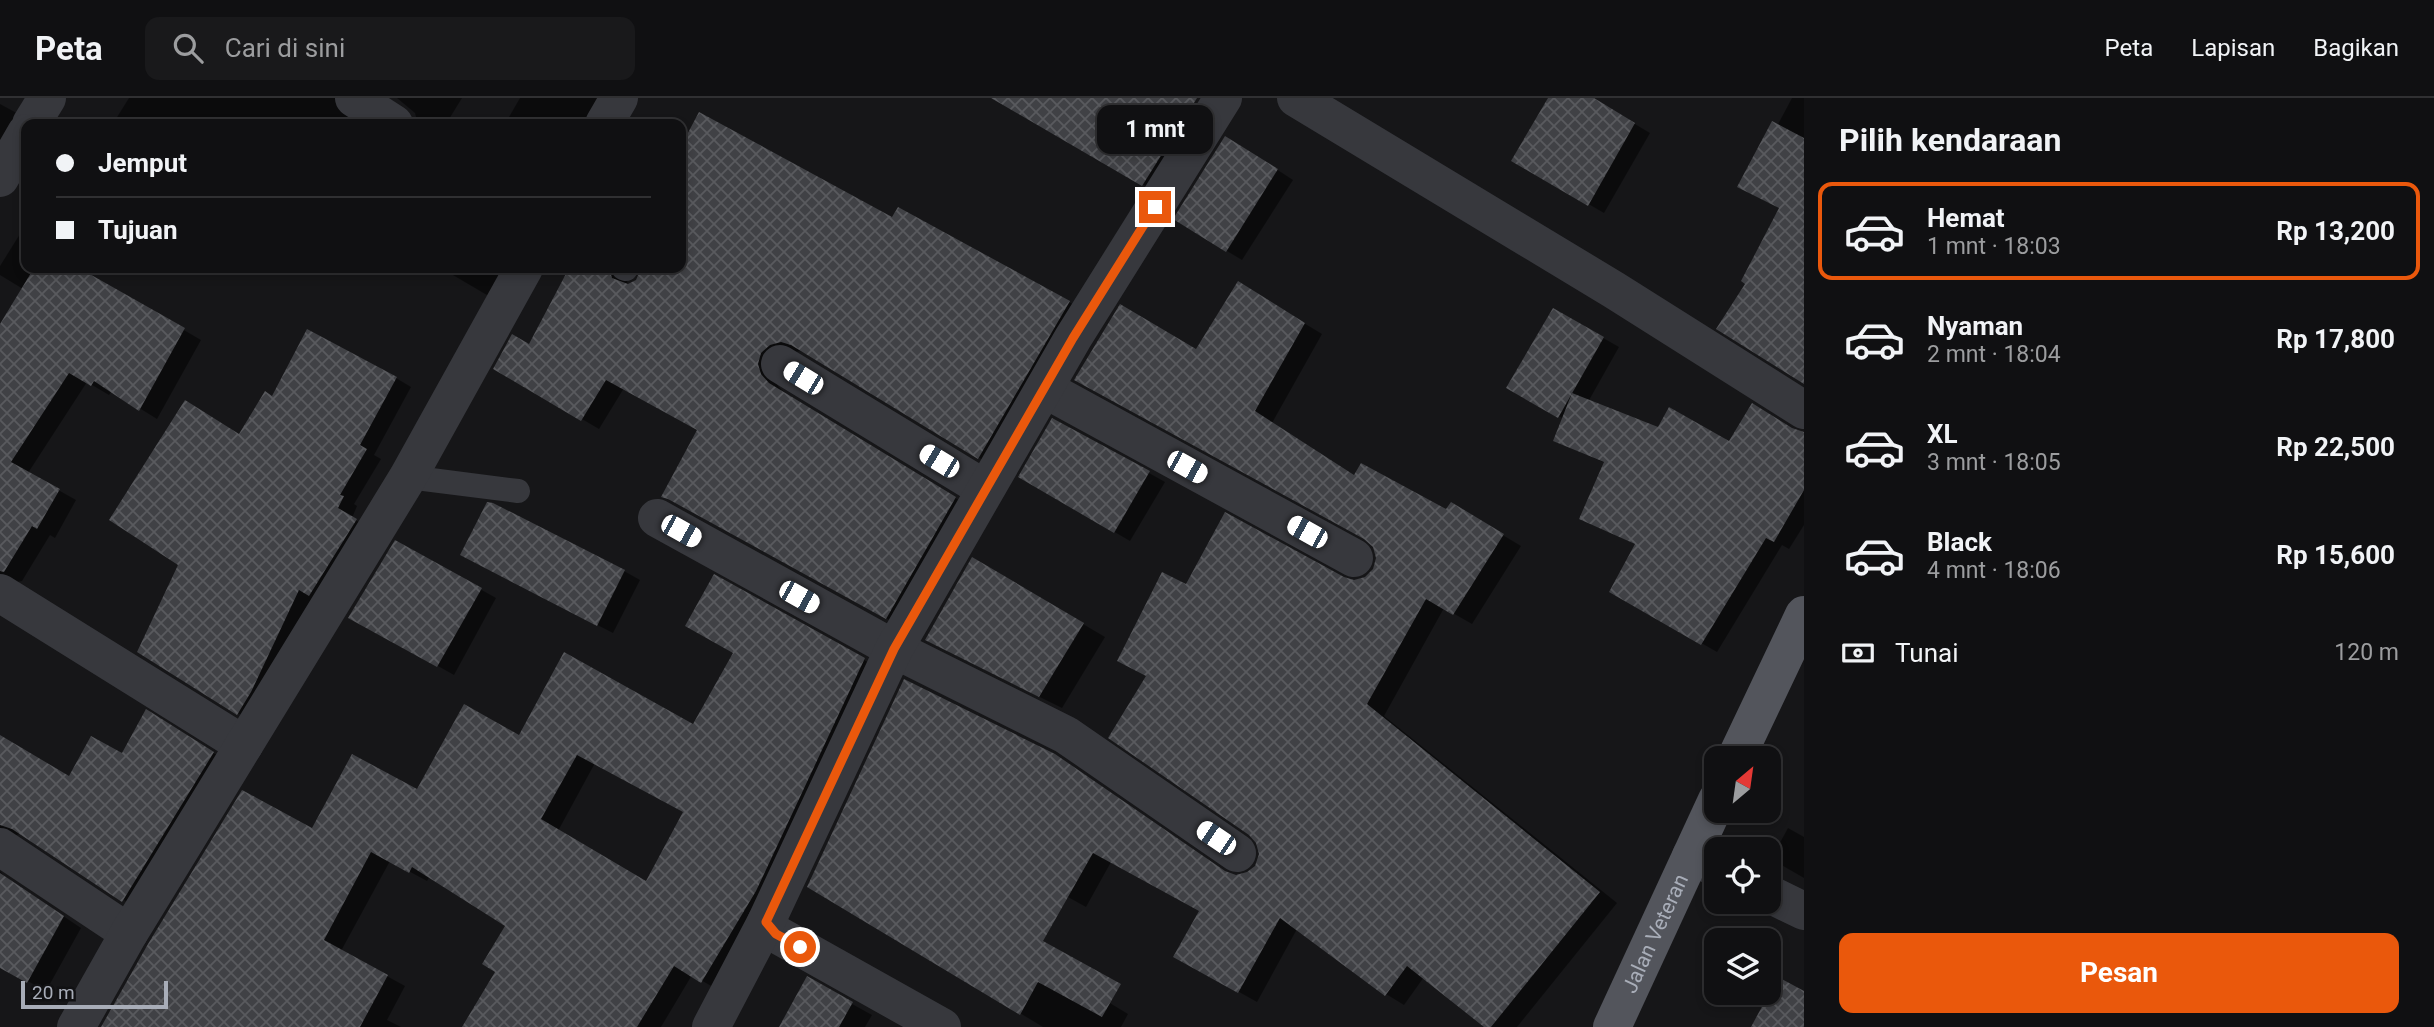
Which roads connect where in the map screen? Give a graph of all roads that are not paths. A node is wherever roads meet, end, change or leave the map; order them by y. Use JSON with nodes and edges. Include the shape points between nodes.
{"nodes":[{"id":1,"x":47,"y":98,"type":"edge"},
{"id":2,"x":354,"y":98,"type":"edge"},
{"id":3,"x":619,"y":98,"type":"edge"},
{"id":4,"x":1223,"y":98,"type":"edge"},
{"id":5,"x":1296,"y":98,"type":"edge"},
{"id":6,"x":34,"y":119,"type":"edge"},
{"id":7,"x":386,"y":119,"type":"edge"},
{"id":8,"x":607,"y":119,"type":"edge"},
{"id":9,"x":21,"y":142,"type":"edge"},
{"id":10,"x":0,"y":178,"type":"edge"},
{"id":11,"x":521,"y":273,"type":"edge"},
{"id":12,"x":780,"y":364,"type":"dead end"},
{"id":13,"x":1045,"y":389,"type":"junction"},
{"id":14,"x":1804,"y":410,"type":"edge"},
{"id":15,"x":408,"y":477,"type":"junction"},
{"id":16,"x":985,"y":489,"type":"junction"},
{"id":17,"x":518,"y":491,"type":"dead end"},
{"id":18,"x":657,"y":518,"type":"dead end"},
{"id":19,"x":1354,"y":558,"type":"dead end"},
{"id":20,"x":0,"y":593,"type":"edge"},
{"id":21,"x":1804,"y":615,"type":"edge"},
{"id":22,"x":894,"y":649,"type":"junction"},
{"id":23,"x":244,"y":745,"type":"junction"},
{"id":24,"x":1743,"y":746,"type":"edge"},
{"id":25,"x":0,"y":846,"type":"edge"},
{"id":26,"x":1237,"y":853,"type":"dead end"},
{"id":27,"x":1704,"y":862,"type":"edge"},
{"id":28,"x":1781,"y":900,"type":"edge"},
{"id":29,"x":1804,"y":911,"type":"edge"},
{"id":30,"x":766,"y":922,"type":"junction"},
{"id":31,"x":130,"y":933,"type":"junction"},
{"id":32,"x":76,"y":1027,"type":"edge"},
{"id":33,"x":710,"y":1027,"type":"edge"},
{"id":34,"x":942,"y":1027,"type":"edge"},
{"id":35,"x":1612,"y":1027,"type":"edge"}],
"edges":[{"from":1,"to":6,"type":"street"},
{"from":2,"to":7,"type":"street"},
{"from":3,"to":8,"type":"street"},
{"from":4,"to":13,"type":"street"},
{"from":5,"to":14,"type":"street"},
{"from":9,"to":10,"type":"street"},
{"from":11,"to":15,"type":"street"},
{"from":12,"to":16,"type":"street"},
{"from":13,"to":16,"type":"street"},
{"from":13,"to":19,"type":"street"},
{"from":15,"to":17,"type":"lane"},
{"from":15,"to":23,"type":"street"},
{"from":16,"to":22,"type":"street"},
{"from":18,"to":22,"type":"street"},
{"from":20,"to":23,"type":"street"},
{"from":21,"to":24,"type":"main road"},
{"from":22,"to":26,"type":"street","via":[[1066,735]]},
{"from":22,"to":30,"type":"street"},
{"from":23,"to":31,"type":"street"},
{"from":25,"to":31,"type":"street"},
{"from":27,"to":35,"type":"main road","name":"Jalan Veteran"},
{"from":28,"to":29,"type":"street"},
{"from":30,"to":33,"type":"street"},
{"from":30,"to":34,"type":"street","via":[[776,934]]},
{"from":31,"to":32,"type":"street"}]}
